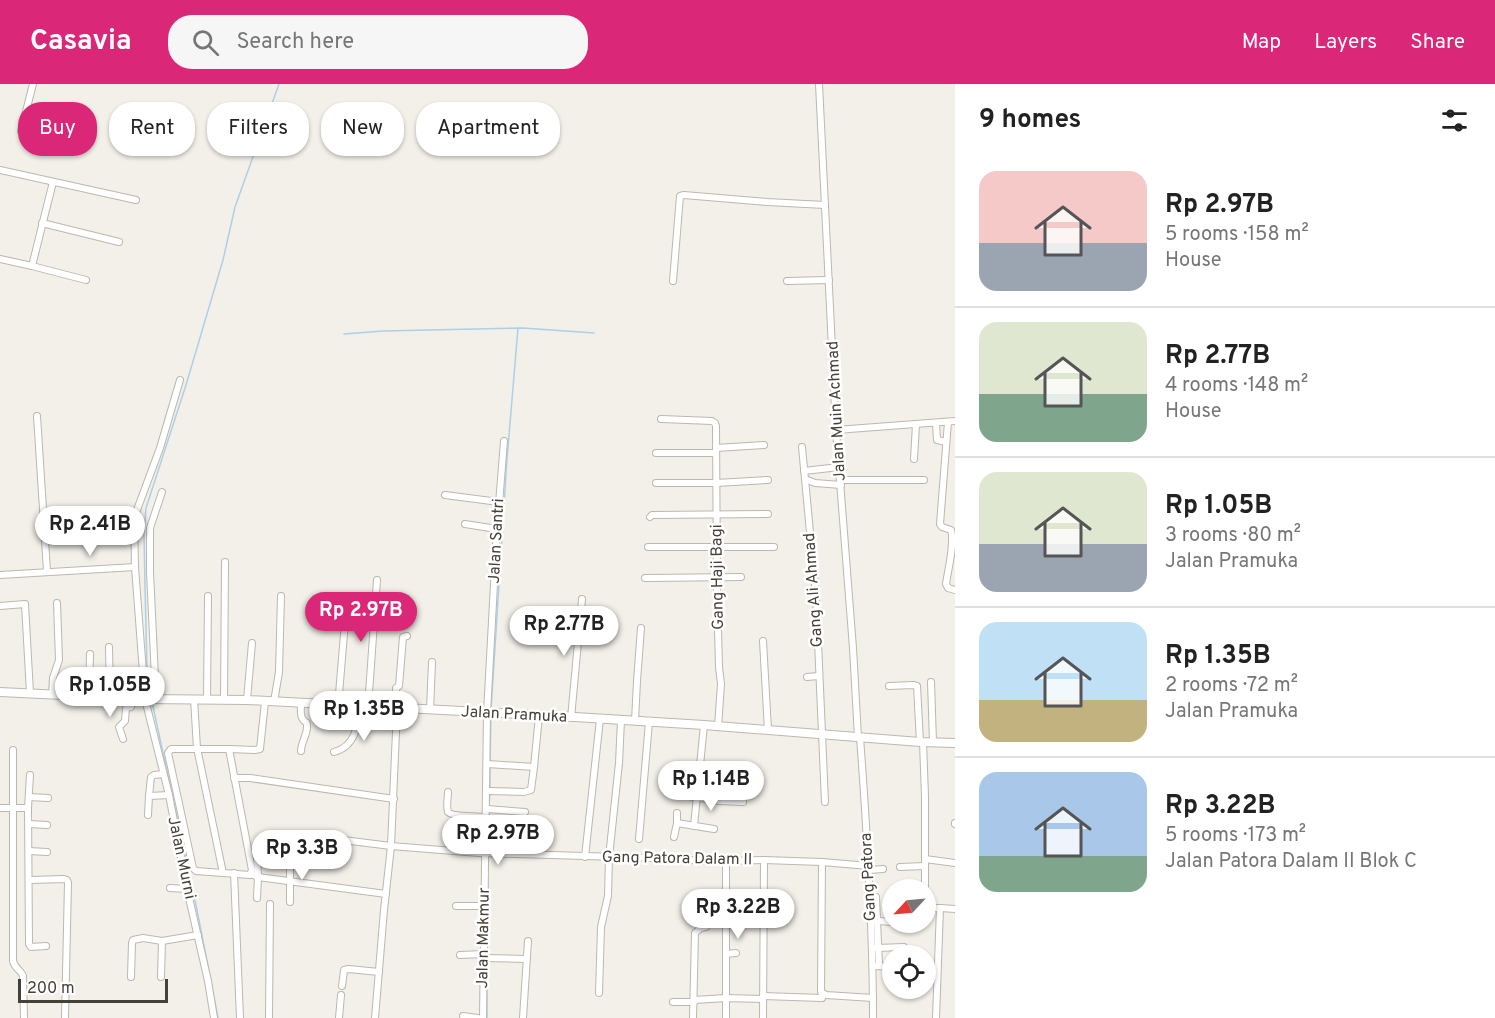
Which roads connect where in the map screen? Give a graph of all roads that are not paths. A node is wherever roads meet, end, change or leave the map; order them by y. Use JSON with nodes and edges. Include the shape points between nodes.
{"nodes":[{"id":1,"x":33,"y":84,"type":"edge"},
{"id":2,"x":819,"y":84,"type":"edge"},
{"id":3,"x":28,"y":102,"type":"edge"},
{"id":4,"x":0,"y":170,"type":"edge"},
{"id":5,"x":53,"y":182,"type":"junction"},
{"id":6,"x":136,"y":200,"type":"dead end"},
{"id":7,"x":825,"y":204,"type":"junction"},
{"id":8,"x":42,"y":223,"type":"junction"},
{"id":9,"x":119,"y":242,"type":"dead end"},
{"id":10,"x":0,"y":259,"type":"edge"},
{"id":11,"x":32,"y":266,"type":"junction"},
{"id":12,"x":86,"y":280,"type":"dead end"},
{"id":13,"x":829,"y":280,"type":"junction"},
{"id":14,"x":673,"y":281,"type":"dead end"},
{"id":15,"x":787,"y":282,"type":"dead end"},
{"id":16,"x":180,"y":380,"type":"dead end"},
{"id":17,"x":37,"y":416,"type":"dead end"},
{"id":18,"x":661,"y":419,"type":"dead end"},
{"id":19,"x":952,"y":421,"type":"edge"},
{"id":20,"x":936,"y":423,"type":"junction"},
{"id":21,"x":915,"y":424,"type":"junction"},
{"id":22,"x":836,"y":430,"type":"junction"},
{"id":23,"x":504,"y":441,"type":"dead end"},
{"id":24,"x":946,"y":442,"type":"junction"},
{"id":25,"x":764,"y":445,"type":"dead end"},
{"id":26,"x":802,"y":447,"type":"dead end"},
{"id":27,"x":716,"y":450,"type":"junction"},
{"id":28,"x":656,"y":453,"type":"dead end"},
{"id":29,"x":914,"y":459,"type":"dead end"},
{"id":30,"x":839,"y":467,"type":"junction"},
{"id":31,"x":804,"y":471,"type":"junction"},
{"id":32,"x":805,"y":479,"type":"junction"},
{"id":33,"x":768,"y":480,"type":"dead end"},
{"id":34,"x":924,"y":480,"type":"dead end"},
{"id":35,"x":656,"y":483,"type":"dead end"},
{"id":36,"x":716,"y":483,"type":"junction"},
{"id":37,"x":841,"y":483,"type":"junction"},
{"id":38,"x":162,"y":492,"type":"dead end"},
{"id":39,"x":445,"y":495,"type":"dead end"},
{"id":40,"x":499,"y":502,"type":"junction"},
{"id":41,"x":768,"y":514,"type":"dead end"},
{"id":42,"x":716,"y":515,"type":"junction"},
{"id":43,"x":650,"y":517,"type":"dead end"},
{"id":44,"x":134,"y":518,"type":"junction"},
{"id":45,"x":44,"y":521,"type":"junction"},
{"id":46,"x":465,"y":524,"type":"dead end"},
{"id":47,"x":955,"y":527,"type":"edge"},
{"id":48,"x":497,"y":529,"type":"junction"},
{"id":49,"x":953,"y":534,"type":"junction"},
{"id":50,"x":648,"y":547,"type":"dead end"},
{"id":51,"x":774,"y":547,"type":"dead end"},
{"id":52,"x":717,"y":548,"type":"junction"},
{"id":53,"x":225,"y":562,"type":"dead end"},
{"id":54,"x":135,"y":567,"type":"junction"},
{"id":55,"x":47,"y":571,"type":"junction"},
{"id":56,"x":0,"y":574,"type":"edge"},
{"id":57,"x":741,"y":577,"type":"dead end"},
{"id":58,"x":645,"y":578,"type":"dead end"},
{"id":59,"x":717,"y":578,"type":"junction"},
{"id":60,"x":377,"y":580,"type":"dead end"},
{"id":61,"x":955,"y":590,"type":"edge"},
{"id":62,"x":208,"y":596,"type":"dead end"},
{"id":63,"x":281,"y":596,"type":"dead end"},
{"id":64,"x":582,"y":598,"type":"dead end"},
{"id":65,"x":57,"y":603,"type":"dead end"},
{"id":66,"x":0,"y":606,"type":"edge"},
{"id":67,"x":346,"y":610,"type":"dead end"},
{"id":68,"x":641,"y":628,"type":"dead end"},
{"id":69,"x":407,"y":636,"type":"dead end"},
{"id":70,"x":763,"y":641,"type":"dead end"},
{"id":71,"x":252,"y":643,"type":"dead end"},
{"id":72,"x":109,"y":646,"type":"dead end"},
{"id":73,"x":90,"y":654,"type":"dead end"},
{"id":74,"x":432,"y":662,"type":"dead end"},
{"id":75,"x":819,"y":676,"type":"junction"},
{"id":76,"x":807,"y":677,"type":"dead end"},
{"id":77,"x":931,"y":682,"type":"dead end"},
{"id":78,"x":889,"y":686,"type":"dead end"},
{"id":79,"x":0,"y":692,"type":"edge"},
{"id":80,"x":30,"y":693,"type":"junction"},
{"id":81,"x":52,"y":695,"type":"junction"},
{"id":82,"x":89,"y":696,"type":"junction"},
{"id":83,"x":110,"y":697,"type":"junction"},
{"id":84,"x":133,"y":698,"type":"junction"},
{"id":85,"x":145,"y":699,"type":"junction"},
{"id":86,"x":156,"y":699,"type":"junction"},
{"id":87,"x":194,"y":699,"type":"junction"},
{"id":88,"x":207,"y":700,"type":"junction"},
{"id":89,"x":224,"y":700,"type":"junction"},
{"id":90,"x":248,"y":700,"type":"junction"},
{"id":91,"x":270,"y":702,"type":"junction"},
{"id":92,"x":301,"y":704,"type":"junction"},
{"id":93,"x":338,"y":706,"type":"junction"},
{"id":94,"x":358,"y":707,"type":"junction"},
{"id":95,"x":368,"y":707,"type":"junction"},
{"id":96,"x":396,"y":709,"type":"junction"},
{"id":97,"x":430,"y":710,"type":"junction"},
{"id":98,"x":487,"y":713,"type":"junction"},
{"id":99,"x":539,"y":716,"type":"junction"},
{"id":100,"x":571,"y":718,"type":"junction"},
{"id":101,"x":600,"y":719,"type":"junction"},
{"id":102,"x":621,"y":720,"type":"junction"},
{"id":103,"x":635,"y":721,"type":"junction"},
{"id":104,"x":649,"y":722,"type":"junction"},
{"id":105,"x":704,"y":725,"type":"junction"},
{"id":106,"x":718,"y":727,"type":"junction"},
{"id":107,"x":768,"y":730,"type":"junction"},
{"id":108,"x":822,"y":734,"type":"junction"},
{"id":109,"x":859,"y":737,"type":"junction"},
{"id":110,"x":123,"y":739,"type":"dead end"},
{"id":111,"x":921,"y":742,"type":"junction"},
{"id":112,"x":933,"y":742,"type":"junction"},
{"id":113,"x":955,"y":743,"type":"edge"},
{"id":114,"x":197,"y":748,"type":"junction"},
{"id":115,"x":229,"y":749,"type":"junction"},
{"id":116,"x":13,"y":750,"type":"dead end"},
{"id":117,"x":301,"y":751,"type":"dead end"},
{"id":118,"x":334,"y":752,"type":"dead end"},
{"id":119,"x":489,"y":764,"type":"junction"},
{"id":120,"x":534,"y":767,"type":"junction"},
{"id":121,"x":163,"y":774,"type":"junction"},
{"id":122,"x":30,"y":775,"type":"dead end"},
{"id":123,"x":234,"y":778,"type":"junction"},
{"id":124,"x":489,"y":791,"type":"junction"},
{"id":125,"x":448,"y":792,"type":"dead end"},
{"id":126,"x":169,"y":795,"type":"junction"},
{"id":127,"x":682,"y":795,"type":"dead end"},
{"id":128,"x":149,"y":796,"type":"junction"},
{"id":129,"x":29,"y":797,"type":"junction"},
{"id":130,"x":48,"y":798,"type":"dead end"},
{"id":131,"x":697,"y":798,"type":"junction"},
{"id":132,"x":394,"y":799,"type":"junction"},
{"id":133,"x":743,"y":802,"type":"dead end"},
{"id":134,"x":825,"y":802,"type":"dead end"},
{"id":135,"x":0,"y":808,"type":"edge"},
{"id":136,"x":12,"y":808,"type":"junction"},
{"id":137,"x":28,"y":808,"type":"junction"},
{"id":138,"x":488,"y":811,"type":"junction"},
{"id":139,"x":525,"y":812,"type":"dead end"},
{"id":140,"x":677,"y":813,"type":"dead end"},
{"id":141,"x":148,"y":815,"type":"dead end"},
{"id":142,"x":677,"y":823,"type":"junction"},
{"id":143,"x":29,"y":824,"type":"junction"},
{"id":144,"x":47,"y":825,"type":"dead end"},
{"id":145,"x":694,"y":826,"type":"junction"},
{"id":146,"x":714,"y":829,"type":"dead end"},
{"id":147,"x":674,"y":837,"type":"dead end"},
{"id":148,"x":327,"y":838,"type":"dead end"},
{"id":149,"x":639,"y":838,"type":"dead end"},
{"id":150,"x":391,"y":846,"type":"junction"},
{"id":151,"x":29,"y":851,"type":"junction"},
{"id":152,"x":47,"y":852,"type":"dead end"},
{"id":153,"x":488,"y":853,"type":"junction"},
{"id":154,"x":257,"y":856,"type":"dead end"},
{"id":155,"x":585,"y":857,"type":"junction"},
{"id":156,"x":609,"y":857,"type":"junction"},
{"id":157,"x":290,"y":860,"type":"dead end"},
{"id":158,"x":764,"y":860,"type":"junction"},
{"id":159,"x":726,"y":861,"type":"junction"},
{"id":160,"x":822,"y":862,"type":"junction"},
{"id":161,"x":925,"y":862,"type":"junction"},
{"id":162,"x":955,"y":863,"type":"edge"},
{"id":163,"x":900,"y":867,"type":"dead end"},
{"id":164,"x":869,"y":868,"type":"junction"},
{"id":165,"x":188,"y":869,"type":"junction"},
{"id":166,"x":883,"y":869,"type":"dead end"},
{"id":167,"x":224,"y":873,"type":"junction"},
{"id":168,"x":234,"y":873,"type":"junction"},
{"id":169,"x":251,"y":874,"type":"junction"},
{"id":170,"x":258,"y":877,"type":"junction"},
{"id":171,"x":925,"y":879,"type":"edge"},
{"id":172,"x":30,"y":880,"type":"junction"},
{"id":173,"x":290,"y":881,"type":"junction"},
{"id":174,"x":170,"y":888,"type":"dead end"},
{"id":175,"x":187,"y":889,"type":"junction"},
{"id":176,"x":386,"y":894,"type":"junction"},
{"id":177,"x":876,"y":897,"type":"dead end"},
{"id":178,"x":257,"y":898,"type":"dead end"},
{"id":179,"x":290,"y":902,"type":"dead end"},
{"id":180,"x":270,"y":904,"type":"dead end"},
{"id":181,"x":456,"y":906,"type":"dead end"},
{"id":182,"x":484,"y":906,"type":"junction"},
{"id":183,"x":939,"y":908,"type":"joint"},
{"id":184,"x":955,"y":909,"type":"edge"},
{"id":185,"x":874,"y":913,"type":"junction"},
{"id":186,"x":710,"y":918,"type":"dead end"},
{"id":187,"x":726,"y":918,"type":"junction"},
{"id":188,"x":876,"y":923,"type":"junction"},
{"id":189,"x":882,"y":923,"type":"edge"},
{"id":190,"x":706,"y":927,"type":"dead end"},
{"id":191,"x":198,"y":935,"type":"junction"},
{"id":192,"x":162,"y":941,"type":"junction"},
{"id":193,"x":528,"y":942,"type":"dead end"},
{"id":194,"x":46,"y":946,"type":"dead end"},
{"id":195,"x":876,"y":948,"type":"junction"},
{"id":196,"x":882,"y":948,"type":"edge"},
{"id":197,"x":736,"y":953,"type":"dead end"},
{"id":198,"x":726,"y":954,"type":"junction"},
{"id":199,"x":460,"y":955,"type":"dead end"},
{"id":200,"x":486,"y":957,"type":"junction"},
{"id":201,"x":526,"y":959,"type":"junction"},
{"id":202,"x":876,"y":966,"type":"junction"},
{"id":203,"x":882,"y":966,"type":"edge"},
{"id":204,"x":379,"y":972,"type":"junction"},
{"id":205,"x":131,"y":976,"type":"dead end"},
{"id":206,"x":160,"y":977,"type":"dead end"},
{"id":207,"x":342,"y":986,"type":"dead end"},
{"id":208,"x":599,"y":993,"type":"dead end"},
{"id":209,"x":822,"y":993,"type":"junction"},
{"id":210,"x":341,"y":995,"type":"dead end"},
{"id":211,"x":726,"y":998,"type":"junction"},
{"id":212,"x":763,"y":998,"type":"junction"},
{"id":213,"x":873,"y":998,"type":"junction"},
{"id":214,"x":694,"y":1001,"type":"junction"},
{"id":215,"x":673,"y":1002,"type":"dead end"},
{"id":216,"x":463,"y":1016,"type":"dead end"},
{"id":217,"x":24,"y":1018,"type":"edge"},
{"id":218,"x":65,"y":1018,"type":"edge"},
{"id":219,"x":214,"y":1018,"type":"edge"},
{"id":220,"x":240,"y":1018,"type":"edge"},
{"id":221,"x":269,"y":1018,"type":"edge"},
{"id":222,"x":339,"y":1018,"type":"edge"},
{"id":223,"x":375,"y":1018,"type":"edge"},
{"id":224,"x":478,"y":1018,"type":"edge"},
{"id":225,"x":483,"y":1018,"type":"edge"},
{"id":226,"x":523,"y":1018,"type":"edge"},
{"id":227,"x":693,"y":1018,"type":"edge"},
{"id":228,"x":726,"y":1018,"type":"edge"},
{"id":229,"x":763,"y":1018,"type":"edge"},
{"id":230,"x":873,"y":1018,"type":"edge"},
{"id":231,"x":936,"y":1018,"type":"edge"}],
"edges":[{"from":1,"to":3,"type":"street"},
{"from":2,"to":7,"type":"street","name":"Jalan Muin Achmad"},
{"from":4,"to":5,"type":"street"},
{"from":5,"to":6,"type":"street"},
{"from":5,"to":8,"type":"street"},
{"from":7,"to":13,"type":"street","name":"Jalan Muin Achmad"},
{"from":7,"to":14,"type":"street","via":[[680,196]]},
{"from":8,"to":9,"type":"street"},
{"from":8,"to":11,"type":"street"},
{"from":10,"to":11,"type":"street"},
{"from":11,"to":12,"type":"street"},
{"from":13,"to":15,"type":"street"},
{"from":13,"to":22,"type":"street","name":"Jalan Muin Achmad"},
{"from":16,"to":44,"type":"street"},
{"from":17,"to":45,"type":"street"},
{"from":18,"to":27,"type":"street","name":"Gang Haji Bagi","via":[[712,421],[716,426]]},
{"from":19,"to":20,"type":"street"},
{"from":19,"to":24,"type":"street"},
{"from":20,"to":21,"type":"street"},
{"from":20,"to":24,"type":"street","via":[[937,440]]},
{"from":21,"to":22,"type":"street"},
{"from":21,"to":29,"type":"street"},
{"from":22,"to":30,"type":"street","name":"Jalan Muin Achmad"},
{"from":23,"to":40,"type":"street","name":"Jalan Santri"},
{"from":24,"to":49,"type":"street","via":[[940,525]]},
{"from":25,"to":27,"type":"street"},
{"from":26,"to":31,"type":"street","name":"Gang Ali Ahmad"},
{"from":27,"to":28,"type":"street"},
{"from":27,"to":36,"type":"street","name":"Gang Haji Bagi"},
{"from":30,"to":31,"type":"street"},
{"from":30,"to":37,"type":"street","name":"Jalan Muin Achmad"},
{"from":31,"to":32,"type":"street","name":"Gang Ali Ahmad"},
{"from":32,"to":37,"type":"street"},
{"from":32,"to":75,"type":"street","name":"Gang Ali Ahmad"},
{"from":33,"to":36,"type":"street"},
{"from":34,"to":37,"type":"street"},
{"from":35,"to":36,"type":"street"},
{"from":36,"to":42,"type":"street","name":"Gang Haji Bagi"},
{"from":37,"to":109,"type":"street","name":"Jalan Muin Achmad"},
{"from":38,"to":86,"type":"street","via":[[150,528]]},
{"from":39,"to":40,"type":"street"},
{"from":40,"to":48,"type":"street","name":"Jalan Santri"},
{"from":41,"to":42,"type":"street"},
{"from":42,"to":43,"type":"street"},
{"from":42,"to":52,"type":"street","name":"Gang Haji Bagi"},
{"from":44,"to":45,"type":"street"},
{"from":44,"to":54,"type":"street","name":"Jalan Murni"},
{"from":45,"to":55,"type":"street"},
{"from":46,"to":48,"type":"street"},
{"from":47,"to":49,"type":"street"},
{"from":48,"to":98,"type":"street","name":"Jalan Santri"},
{"from":49,"to":61,"type":"street","via":[[946,584]]},
{"from":50,"to":52,"type":"street"},
{"from":51,"to":52,"type":"street"},
{"from":52,"to":59,"type":"street","name":"Gang Haji Bagi"},
{"from":53,"to":89,"type":"street"},
{"from":54,"to":55,"type":"street"},
{"from":54,"to":85,"type":"street","name":"Jalan Murni"},
{"from":55,"to":56,"type":"street"},
{"from":57,"to":59,"type":"street"},
{"from":58,"to":59,"type":"street"},
{"from":59,"to":106,"type":"street","name":"Gang Haji Bagi","via":[[721,684]]},
{"from":60,"to":95,"type":"street"},
{"from":62,"to":88,"type":"street"},
{"from":63,"to":91,"type":"street","via":[[279,679]]},
{"from":64,"to":100,"type":"street"},
{"from":65,"to":81,"type":"street","via":[[58,660]]},
{"from":66,"to":80,"type":"street","via":[[26,604]]},
{"from":67,"to":93,"type":"street"},
{"from":68,"to":103,"type":"street"},
{"from":69,"to":96,"type":"street","via":[[403,637]]},
{"from":70,"to":107,"type":"street"},
{"from":71,"to":90,"type":"street"},
{"from":72,"to":83,"type":"street"},
{"from":73,"to":82,"type":"street"},
{"from":74,"to":97,"type":"street"},
{"from":75,"to":76,"type":"street"},
{"from":75,"to":108,"type":"street","name":"Gang Ali Ahmad"},
{"from":77,"to":112,"type":"street"},
{"from":78,"to":111,"type":"street","via":[[917,686]]},
{"from":79,"to":80,"type":"street","name":"Jalan Pramuka"},
{"from":80,"to":81,"type":"street","name":"Jalan Pramuka"},
{"from":81,"to":82,"type":"street","name":"Jalan Pramuka"},
{"from":82,"to":83,"type":"street","name":"Jalan Pramuka"},
{"from":83,"to":84,"type":"street","name":"Jalan Pramuka"},
{"from":84,"to":85,"type":"street","name":"Jalan Pramuka"},
{"from":84,"to":110,"type":"street","via":[[119,727]]},
{"from":85,"to":86,"type":"street","name":"Jalan Pramuka"},
{"from":85,"to":121,"type":"street","name":"Jalan Murni"},
{"from":86,"to":87,"type":"street","name":"Jalan Pramuka"},
{"from":87,"to":88,"type":"street","name":"Jalan Pramuka"},
{"from":87,"to":114,"type":"street"},
{"from":88,"to":89,"type":"street","name":"Jalan Pramuka"},
{"from":89,"to":90,"type":"street","name":"Jalan Pramuka"},
{"from":90,"to":91,"type":"street","name":"Jalan Pramuka"},
{"from":91,"to":92,"type":"street","name":"Jalan Pramuka"},
{"from":91,"to":115,"type":"street","via":[[260,749]]},
{"from":92,"to":93,"type":"street","name":"Jalan Pramuka"},
{"from":92,"to":117,"type":"street","via":[[307,726]]},
{"from":93,"to":94,"type":"street","name":"Jalan Pramuka"},
{"from":94,"to":95,"type":"street","name":"Jalan Pramuka"},
{"from":94,"to":118,"type":"street","via":[[354,735],[347,746]]},
{"from":95,"to":96,"type":"street","name":"Jalan Pramuka"},
{"from":96,"to":97,"type":"street","name":"Jalan Pramuka"},
{"from":96,"to":132,"type":"street"},
{"from":97,"to":98,"type":"street","name":"Jalan Pramuka"},
{"from":98,"to":99,"type":"street","name":"Jalan Pramuka"},
{"from":98,"to":119,"type":"street","name":"Jalan Makmur"},
{"from":99,"to":100,"type":"street","name":"Jalan Pramuka"},
{"from":99,"to":120,"type":"street"},
{"from":100,"to":101,"type":"street","name":"Jalan Pramuka"},
{"from":101,"to":102,"type":"street","name":"Jalan Pramuka"},
{"from":101,"to":155,"type":"street"},
{"from":102,"to":103,"type":"street","name":"Jalan Pramuka"},
{"from":102,"to":156,"type":"street"},
{"from":103,"to":104,"type":"street","name":"Jalan Pramuka"},
{"from":104,"to":105,"type":"street","name":"Jalan Pramuka"},
{"from":104,"to":149,"type":"street"},
{"from":105,"to":106,"type":"street","name":"Jalan Pramuka"},
{"from":105,"to":131,"type":"street"},
{"from":106,"to":107,"type":"street","name":"Jalan Pramuka"},
{"from":107,"to":108,"type":"street","name":"Jalan Pramuka"},
{"from":108,"to":109,"type":"street","name":"Jalan Pramuka"},
{"from":108,"to":134,"type":"street","name":"Gang Ali Ahmad"},
{"from":109,"to":111,"type":"street","name":"Jalan Pramuka"},
{"from":109,"to":164,"type":"street","name":"Gang Patora"},
{"from":111,"to":112,"type":"street","name":"Jalan Pramuka"},
{"from":111,"to":161,"type":"street"},
{"from":112,"to":113,"type":"street","name":"Jalan Pramuka"},
{"from":114,"to":115,"type":"street"},
{"from":114,"to":165,"type":"street","via":[[171,749],[168,753]]},
{"from":114,"to":167,"type":"street"},
{"from":115,"to":123,"type":"street"},
{"from":116,"to":136,"type":"street"},
{"from":119,"to":120,"type":"street"},
{"from":119,"to":124,"type":"street","name":"Jalan Makmur"},
{"from":120,"to":124,"type":"street","via":[[531,790]]},
{"from":121,"to":126,"type":"street","name":"Jalan Murni"},
{"from":121,"to":128,"type":"street","via":[[151,777]]},
{"from":122,"to":129,"type":"street"},
{"from":123,"to":132,"type":"street"},
{"from":123,"to":169,"type":"street"},
{"from":124,"to":138,"type":"street","name":"Jalan Makmur"},
{"from":125,"to":138,"type":"street","via":[[449,813]]},
{"from":126,"to":128,"type":"street"},
{"from":126,"to":165,"type":"street","name":"Jalan Murni"},
{"from":127,"to":131,"type":"street"},
{"from":128,"to":141,"type":"street"},
{"from":129,"to":130,"type":"street"},
{"from":129,"to":137,"type":"street"},
{"from":131,"to":133,"type":"street"},
{"from":131,"to":145,"type":"street"},
{"from":132,"to":150,"type":"street"},
{"from":135,"to":136,"type":"street"},
{"from":136,"to":137,"type":"street"},
{"from":136,"to":217,"type":"street","via":[[13,961],[24,976]]},
{"from":137,"to":143,"type":"street"},
{"from":138,"to":139,"type":"street"},
{"from":138,"to":153,"type":"street","name":"Jalan Makmur"},
{"from":140,"to":142,"type":"street"},
{"from":142,"to":145,"type":"street"},
{"from":142,"to":147,"type":"street"},
{"from":143,"to":144,"type":"street"},
{"from":143,"to":151,"type":"street"},
{"from":145,"to":146,"type":"street"},
{"from":148,"to":150,"type":"street","name":"Gang Patora Dalam II"},
{"from":150,"to":153,"type":"street","name":"Gang Patora Dalam II"},
{"from":150,"to":176,"type":"street"},
{"from":151,"to":152,"type":"street"},
{"from":151,"to":172,"type":"street"},
{"from":153,"to":155,"type":"street","name":"Gang Patora Dalam II"},
{"from":153,"to":182,"type":"street","name":"Jalan Makmur"},
{"from":154,"to":170,"type":"street"},
{"from":155,"to":156,"type":"street","name":"Gang Patora Dalam II"},
{"from":156,"to":159,"type":"street","name":"Gang Patora Dalam II"},
{"from":156,"to":208,"type":"street"},
{"from":157,"to":173,"type":"street"},
{"from":158,"to":159,"type":"street","name":"Gang Patora Dalam II"},
{"from":158,"to":160,"type":"street","name":"Gang Patora Dalam II"},
{"from":158,"to":212,"type":"street"},
{"from":159,"to":187,"type":"street"},
{"from":160,"to":164,"type":"street","name":"Gang Patora Dalam II"},
{"from":160,"to":209,"type":"street"},
{"from":161,"to":162,"type":"street"},
{"from":161,"to":163,"type":"street"},
{"from":161,"to":171,"type":"street"},
{"from":164,"to":166,"type":"street","name":"Gang Patora Dalam II"},
{"from":164,"to":185,"type":"street","name":"Gang Patora"},
{"from":165,"to":167,"type":"street"},
{"from":165,"to":175,"type":"street","name":"Jalan Murni"},
{"from":167,"to":168,"type":"street"},
{"from":168,"to":169,"type":"street"},
{"from":168,"to":220,"type":"street"},
{"from":169,"to":170,"type":"street"},
{"from":170,"to":173,"type":"street"},
{"from":170,"to":178,"type":"street"},
{"from":172,"to":194,"type":"street","via":[[29,944]]},
{"from":172,"to":218,"type":"street","via":[[67,880]]},
{"from":173,"to":176,"type":"street"},
{"from":173,"to":179,"type":"street"},
{"from":174,"to":175,"type":"street"},
{"from":175,"to":191,"type":"street","name":"Jalan Murni"},
{"from":176,"to":204,"type":"street"},
{"from":177,"to":185,"type":"street"},
{"from":180,"to":221,"type":"street"},
{"from":181,"to":182,"type":"street"},
{"from":182,"to":200,"type":"street","name":"Jalan Makmur"},
{"from":183,"to":184,"type":"street"},
{"from":183,"to":231,"type":"street"},
{"from":185,"to":188,"type":"street","name":"Gang Patora"},
{"from":186,"to":187,"type":"street"},
{"from":187,"to":198,"type":"street"},
{"from":188,"to":189,"type":"street"},
{"from":188,"to":195,"type":"street","name":"Gang Patora"},
{"from":190,"to":214,"type":"street","via":[[695,933]]},
{"from":191,"to":192,"type":"street"},
{"from":191,"to":219,"type":"street","name":"Jalan Murni"},
{"from":192,"to":205,"type":"street","via":[[134,940]]},
{"from":192,"to":206,"type":"street"},
{"from":193,"to":201,"type":"street"},
{"from":195,"to":196,"type":"street"},
{"from":195,"to":202,"type":"street","name":"Gang Patora"},
{"from":197,"to":198,"type":"street"},
{"from":198,"to":211,"type":"street"},
{"from":199,"to":200,"type":"street"},
{"from":200,"to":201,"type":"street"},
{"from":200,"to":225,"type":"street","name":"Jalan Makmur"},
{"from":201,"to":226,"type":"street"},
{"from":202,"to":203,"type":"street"},
{"from":202,"to":213,"type":"street","name":"Gang Patora"},
{"from":204,"to":207,"type":"street","via":[[344,970]]},
{"from":204,"to":223,"type":"street"},
{"from":209,"to":212,"type":"street","via":[[822,998]]},
{"from":209,"to":213,"type":"street"},
{"from":210,"to":222,"type":"street"},
{"from":211,"to":212,"type":"street"},
{"from":211,"to":214,"type":"street"},
{"from":211,"to":228,"type":"street"},
{"from":212,"to":229,"type":"street"},
{"from":213,"to":230,"type":"street","name":"Gang Patora"},
{"from":214,"to":215,"type":"street"},
{"from":214,"to":227,"type":"street"},
{"from":216,"to":224,"type":"street"}]}
